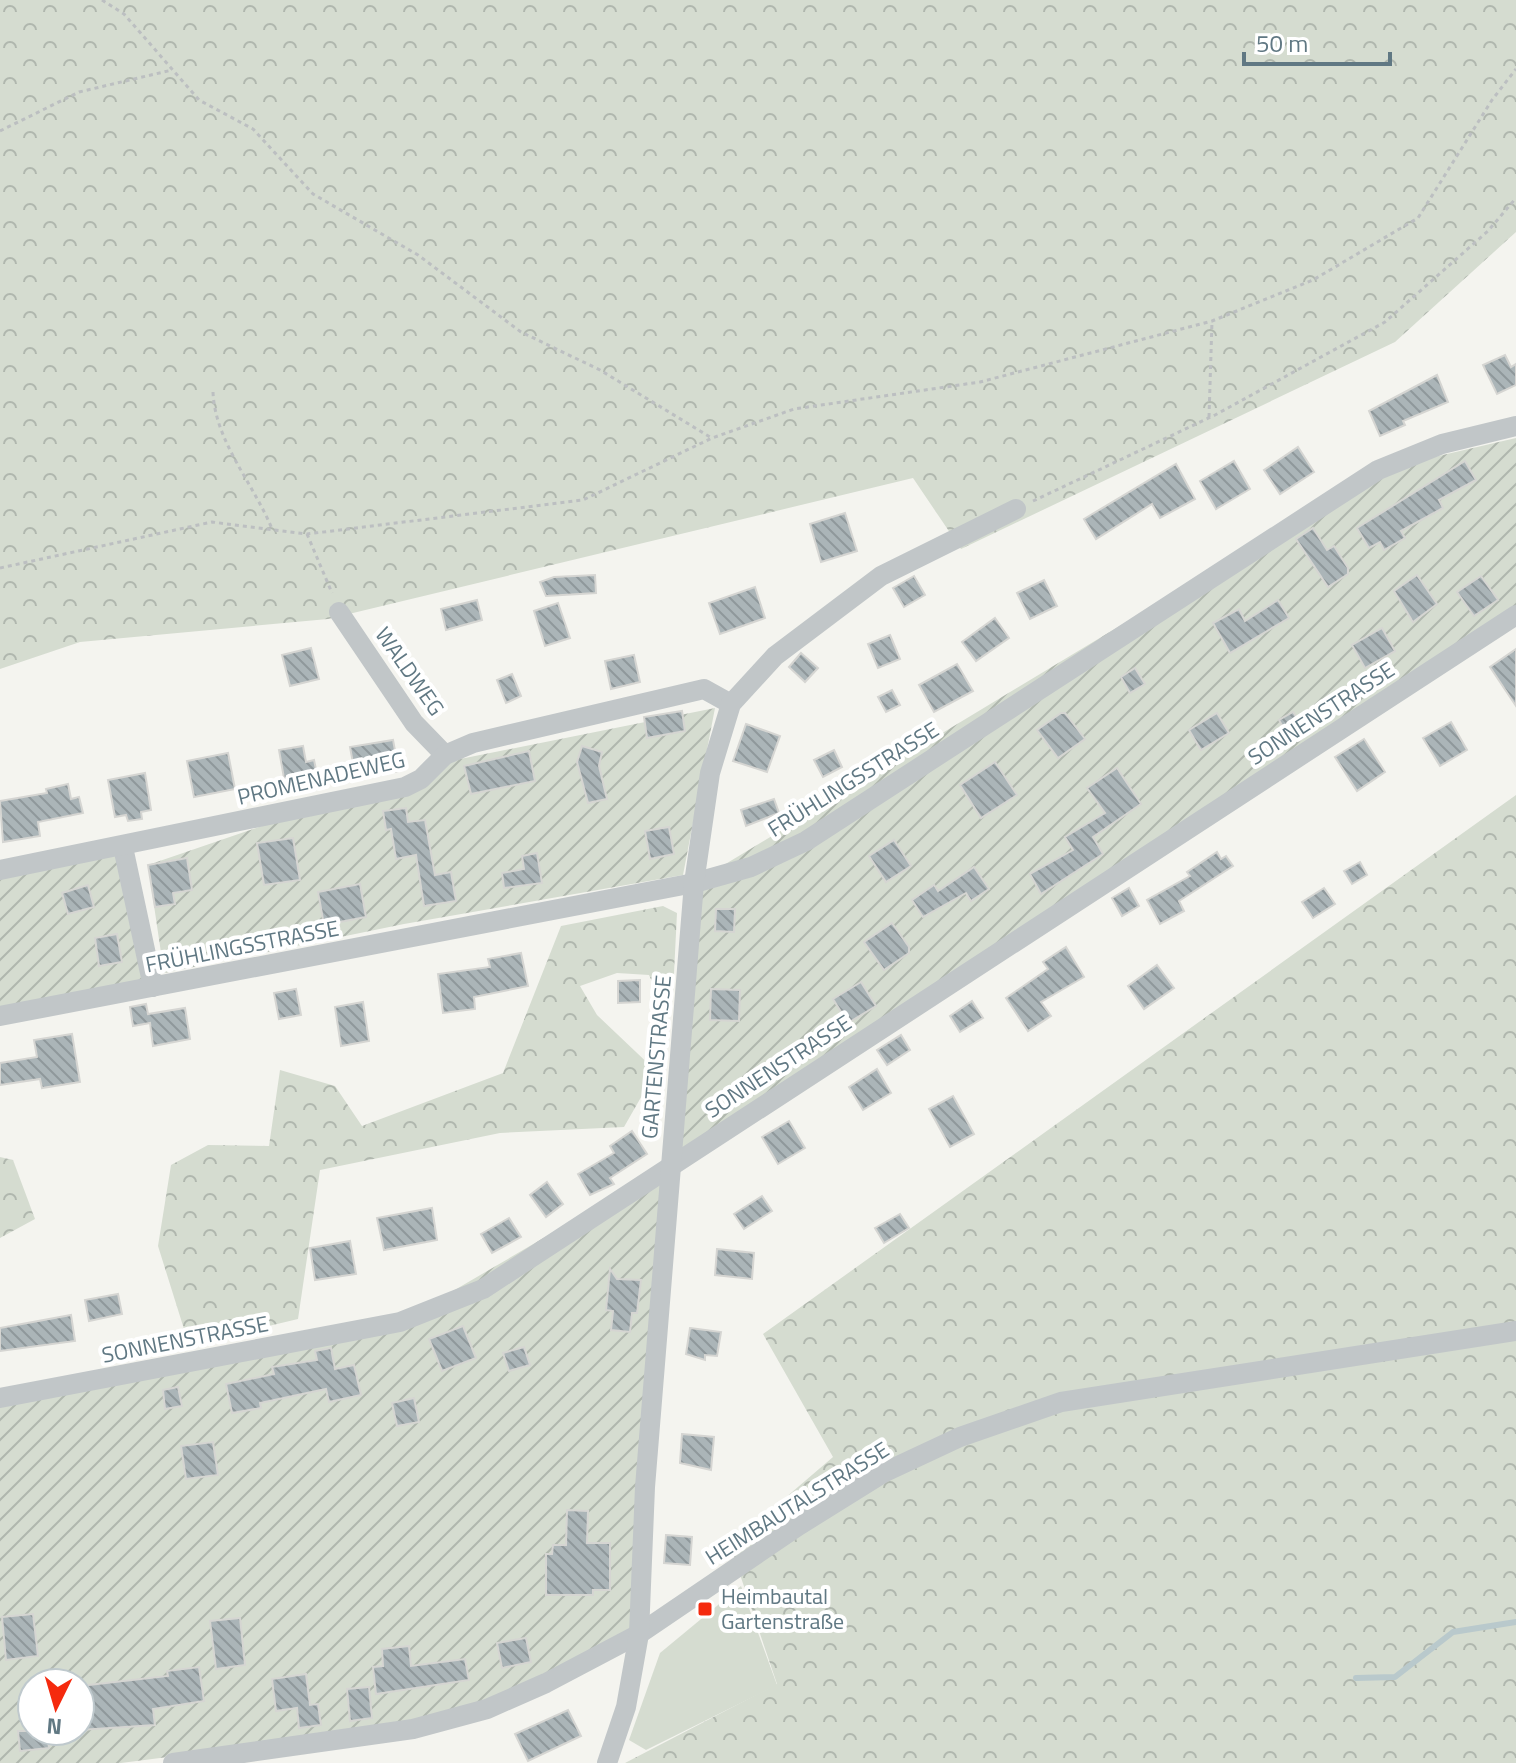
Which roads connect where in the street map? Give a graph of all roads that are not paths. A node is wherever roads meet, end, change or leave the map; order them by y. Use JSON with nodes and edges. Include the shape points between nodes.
{"nodes":[{"id":1,"x":1516,"y":426,"type":"edge"},
{"id":2,"x":1016,"y":509,"type":"road end"},
{"id":3,"x":339,"y":612,"type":"road end"},
{"id":4,"x":1516,"y":615,"type":"edge"},
{"id":5,"x":731,"y":704,"type":"junction"},
{"id":6,"x":445,"y":755,"type":"junction"},
{"id":7,"x":123,"y":847,"type":"junction"},
{"id":8,"x":0,"y":870,"type":"edge"},
{"id":9,"x":694,"y":883,"type":"junction"},
{"id":10,"x":153,"y":987,"type":"junction"},
{"id":11,"x":0,"y":1016,"type":"edge"},
{"id":12,"x":671,"y":1164,"type":"junction"},
{"id":13,"x":1516,"y":1331,"type":"edge"},
{"id":14,"x":0,"y":1398,"type":"edge"},
{"id":15,"x":639,"y":1634,"type":"junction"},
{"id":16,"x":173,"y":1763,"type":"edge"},
{"id":17,"x":607,"y":1763,"type":"edge"}],
"edges":[{"from":1,"to":9,"type":"street","name":"FRÜHLINGSSTRASSE","via":[[1442,444],[1378,470],[806,841],[751,867]]},
{"from":2,"to":5,"type":"street","name":"GARTENSTRASSE","via":[[881,576],[775,656]]},
{"from":3,"to":6,"type":"street","name":"WALDWEG","via":[[414,723]]},
{"from":4,"to":12,"type":"street","name":"SONNENSTRASSE"},
{"from":5,"to":6,"type":"street","name":"PROMENADEWEG","via":[[704,689],[473,743]]},
{"from":5,"to":9,"type":"street","name":"GARTENSTRASSE","via":[[710,773]]},
{"from":6,"to":7,"type":"street","name":"PROMENADEWEG","via":[[405,787]]},
{"from":7,"to":8,"type":"street","name":"PROMENADEWEG"},
{"from":7,"to":10,"type":"street"},
{"from":9,"to":10,"type":"street","name":"FRÜHLINGSSTRASSE"},
{"from":9,"to":12,"type":"street","name":"GARTENSTRASSE"},
{"from":10,"to":11,"type":"street","name":"FRÜHLINGSSTRASSE"},
{"from":12,"to":14,"type":"street","name":"SONNENSTRASSE","via":[[483,1289],[400,1322]]},
{"from":12,"to":15,"type":"street","name":"GARTENSTRASSE"},
{"from":13,"to":15,"type":"street","name":"HEIMBAUTALSTRASSE","via":[[1061,1402],[960,1437],[883,1473]]},
{"from":15,"to":16,"type":"street","name":"HEIMBAUTALSTRASSE","via":[[487,1709],[413,1729]]},
{"from":15,"to":17,"type":"street","name":"GARTENSTRASSE","via":[[626,1707]]}]}
